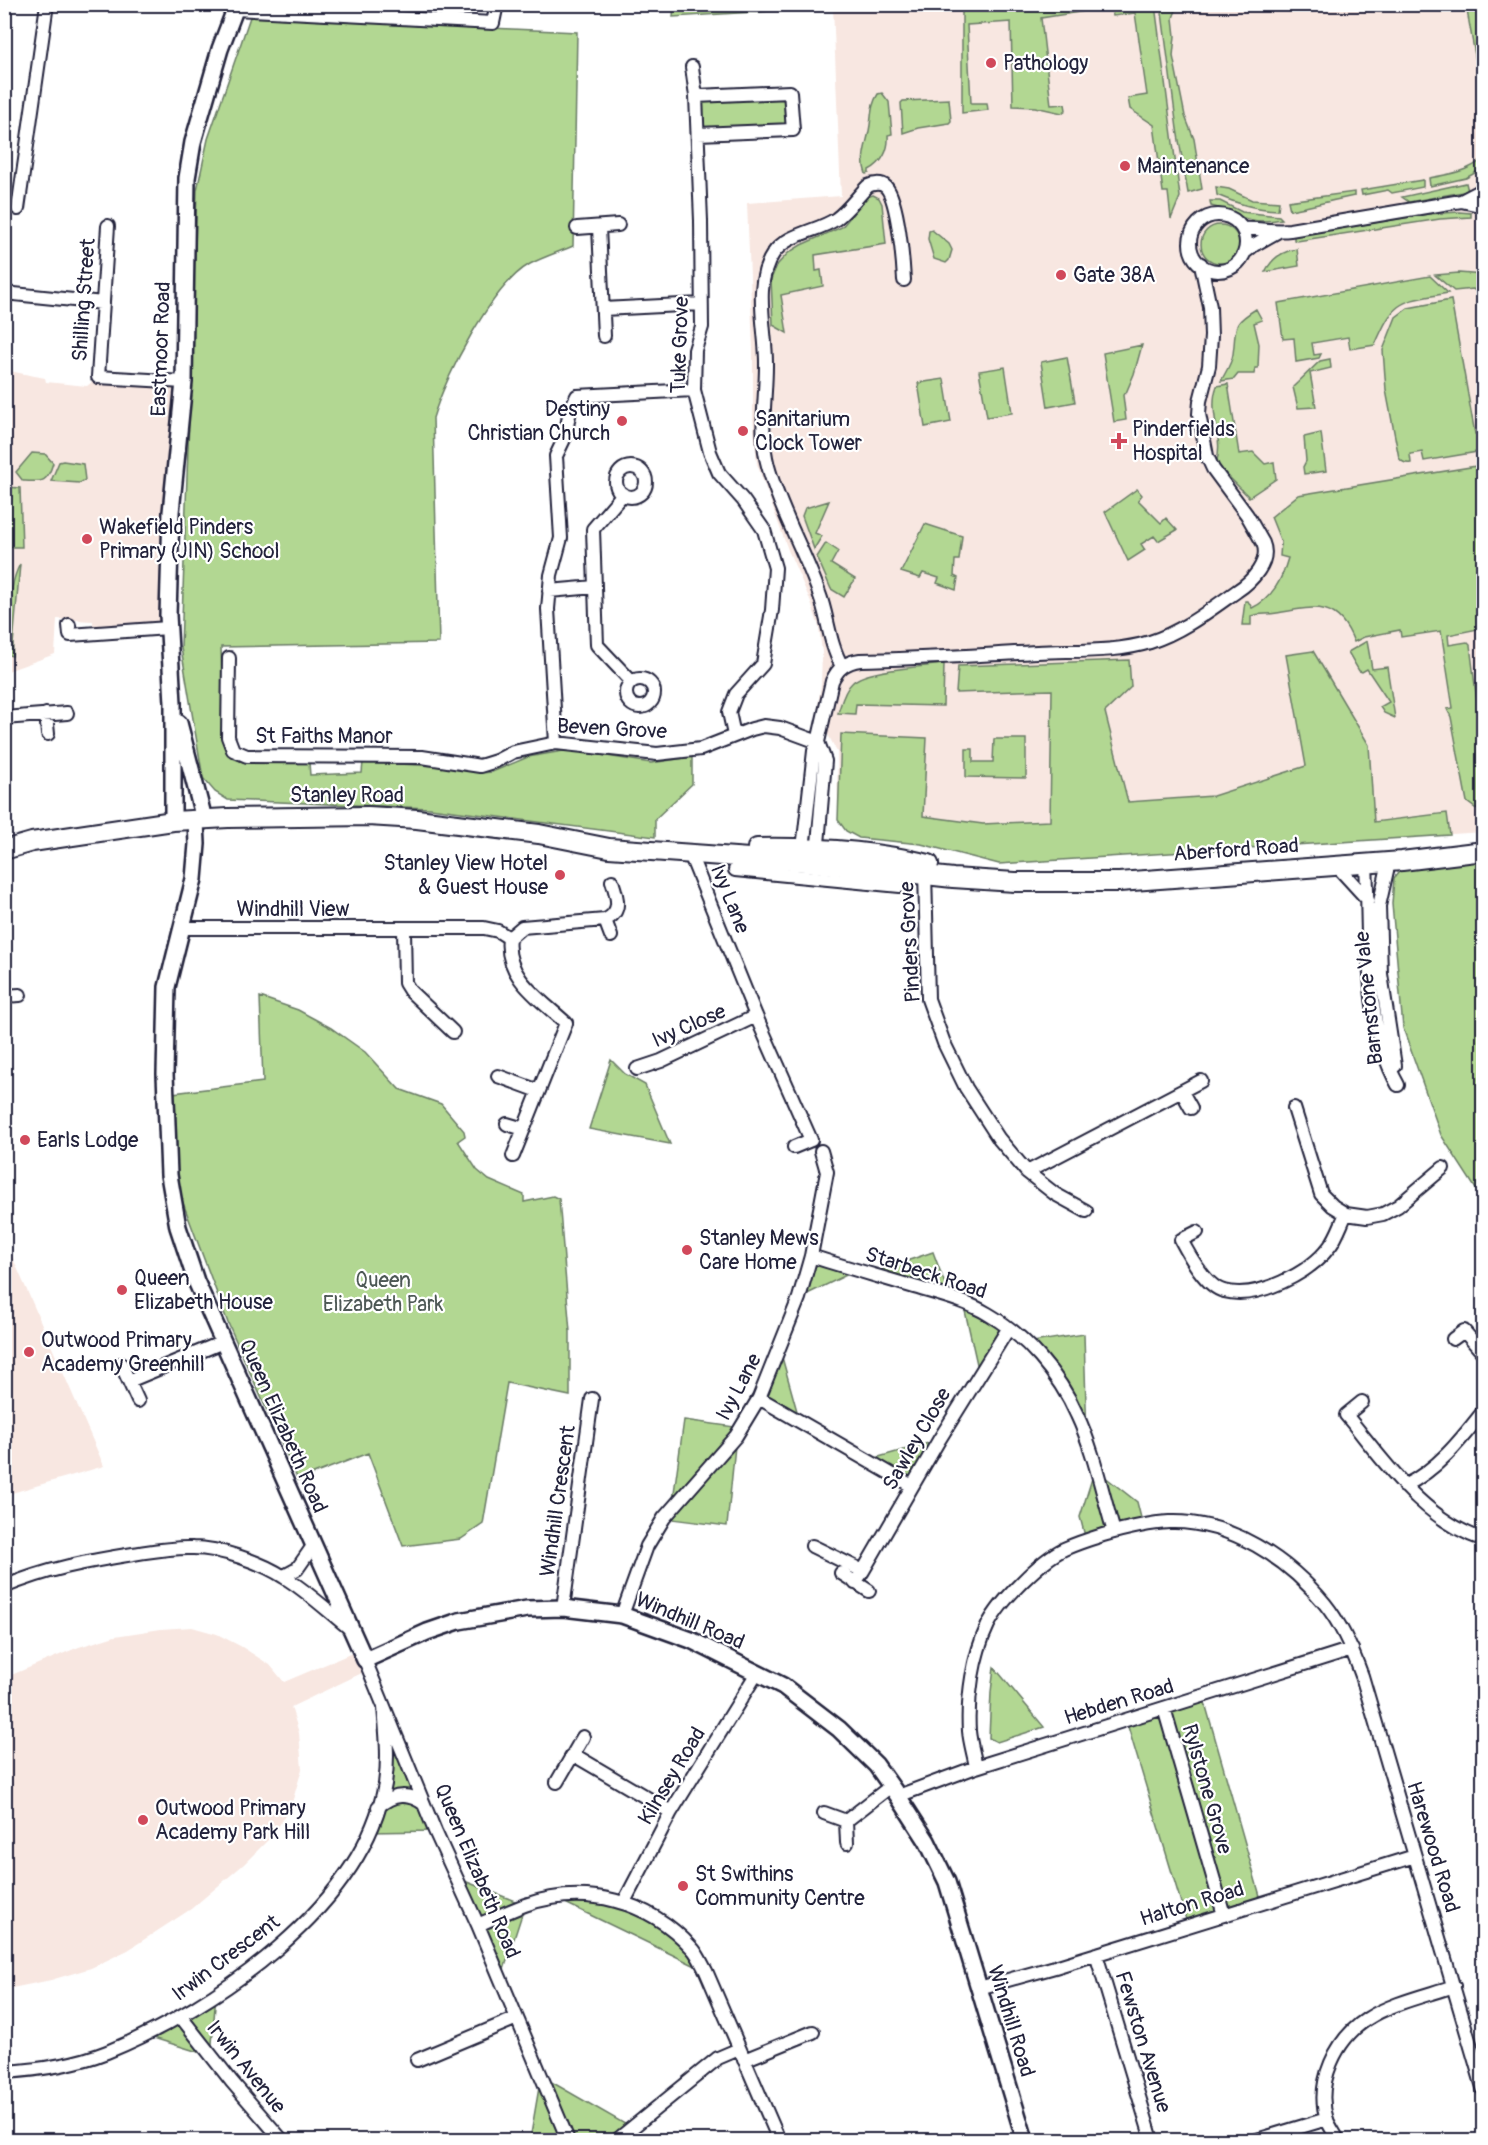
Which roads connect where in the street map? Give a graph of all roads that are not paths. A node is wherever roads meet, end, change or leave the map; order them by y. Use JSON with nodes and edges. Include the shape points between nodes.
{"nodes":[{"id":1,"x":46,"y":4,"type":"edge"},
{"id":2,"x":497,"y":4,"type":"edge"},
{"id":3,"x":236,"y":7,"type":"edge"},
{"id":4,"x":692,"y":66,"type":"dead end"},
{"id":5,"x":696,"y":96,"type":"junction"},
{"id":6,"x":698,"y":134,"type":"junction"},
{"id":7,"x":1484,"y":189,"type":"edge"},
{"id":8,"x":1461,"y":201,"type":"junction"},
{"id":9,"x":1484,"y":206,"type":"edge"},
{"id":10,"x":18,"y":208,"type":"dead end"},
{"id":11,"x":618,"y":225,"type":"dead end"},
{"id":12,"x":108,"y":226,"type":"dead end"},
{"id":13,"x":599,"y":226,"type":"junction"},
{"id":14,"x":577,"y":228,"type":"dead end"},
{"id":15,"x":1243,"y":229,"type":"junction"},
{"id":16,"x":1277,"y":232,"type":"junction"},
{"id":17,"x":1244,"y":253,"type":"junction"},
{"id":18,"x":1201,"y":264,"type":"junction"},
{"id":19,"x":904,"y":280,"type":"dead end"},
{"id":20,"x":4,"y":293,"type":"edge"},
{"id":21,"x":103,"y":303,"type":"junction"},
{"id":22,"x":701,"y":303,"type":"junction"},
{"id":23,"x":603,"y":309,"type":"junction"},
{"id":24,"x":604,"y":336,"type":"dead end"},
{"id":25,"x":184,"y":382,"type":"junction"},
{"id":26,"x":694,"y":390,"type":"junction"},
{"id":27,"x":622,"y":494,"type":"dead end"},
{"id":28,"x":594,"y":587,"type":"junction"},
{"id":29,"x":549,"y":591,"type":"junction"},
{"id":30,"x":69,"y":625,"type":"dead end"},
{"id":31,"x":168,"y":628,"type":"junction"},
{"id":32,"x":229,"y":658,"type":"dead end"},
{"id":33,"x":842,"y":666,"type":"junction"},
{"id":34,"x":631,"y":681,"type":"dead end"},
{"id":35,"x":173,"y":703,"type":"junction"},
{"id":36,"x":67,"y":712,"type":"dead end"},
{"id":37,"x":46,"y":714,"type":"junction"},
{"id":38,"x":4,"y":718,"type":"edge"},
{"id":39,"x":48,"y":734,"type":"dead end"},
{"id":40,"x":734,"y":735,"type":"junction"},
{"id":41,"x":556,"y":742,"type":"junction"},
{"id":42,"x":818,"y":742,"type":"junction"},
{"id":43,"x":437,"y":759,"type":"joint"},
{"id":44,"x":200,"y":820,"type":"junction"},
{"id":45,"x":172,"y":821,"type":"junction"},
{"id":46,"x":4,"y":850,"type":"edge"},
{"id":47,"x":1484,"y":851,"type":"edge"},
{"id":48,"x":690,"y":855,"type":"junction"},
{"id":49,"x":811,"y":856,"type":"junction"},
{"id":50,"x":1389,"y":862,"type":"junction"},
{"id":51,"x":1366,"y":864,"type":"junction"},
{"id":52,"x":1336,"y":865,"type":"junction"},
{"id":53,"x":870,"y":869,"type":"junction"},
{"id":54,"x":926,"y":869,"type":"junction"},
{"id":55,"x":735,"y":870,"type":"dead end"},
{"id":56,"x":612,"y":880,"type":"dead end"},
{"id":57,"x":900,"y":886,"type":"dead end"},
{"id":58,"x":1368,"y":900,"type":"junction"},
{"id":59,"x":605,"y":920,"type":"junction"},
{"id":60,"x":183,"y":928,"type":"junction"},
{"id":61,"x":404,"y":929,"type":"junction"},
{"id":62,"x":611,"y":936,"type":"dead end"},
{"id":63,"x":509,"y":938,"type":"junction"},
{"id":64,"x":20,"y":995,"type":"dead end"},
{"id":65,"x":4,"y":996,"type":"edge"},
{"id":66,"x":756,"y":1016,"type":"junction"},
{"id":67,"x":453,"y":1032,"type":"dead end"},
{"id":68,"x":637,"y":1070,"type":"dead end"},
{"id":69,"x":498,"y":1076,"type":"dead end"},
{"id":70,"x":1201,"y":1081,"type":"dead end"},
{"id":71,"x":539,"y":1091,"type":"junction"},
{"id":72,"x":1182,"y":1092,"type":"junction"},
{"id":73,"x":1191,"y":1108,"type":"dead end"},
{"id":74,"x":1294,"y":1108,"type":"dead end"},
{"id":75,"x":507,"y":1124,"type":"dead end"},
{"id":76,"x":524,"y":1129,"type":"junction"},
{"id":77,"x":794,"y":1147,"type":"dead end"},
{"id":78,"x":821,"y":1151,"type":"dead end"},
{"id":79,"x":513,"y":1156,"type":"dead end"},
{"id":80,"x":1443,"y":1168,"type":"dead end"},
{"id":81,"x":1028,"y":1172,"type":"junction"},
{"id":82,"x":1086,"y":1211,"type":"dead end"},
{"id":83,"x":1346,"y":1214,"type":"junction"},
{"id":84,"x":1197,"y":1232,"type":"dead end"},
{"id":85,"x":811,"y":1256,"type":"junction"},
{"id":86,"x":1008,"y":1329,"type":"junction"},
{"id":87,"x":1453,"y":1339,"type":"dead end"},
{"id":88,"x":223,"y":1342,"type":"junction"},
{"id":89,"x":1484,"y":1354,"type":"edge"},
{"id":90,"x":121,"y":1364,"type":"dead end"},
{"id":91,"x":129,"y":1381,"type":"junction"},
{"id":92,"x":759,"y":1398,"type":"junction"},
{"id":93,"x":592,"y":1399,"type":"dead end"},
{"id":94,"x":138,"y":1401,"type":"dead end"},
{"id":95,"x":1362,"y":1402,"type":"dead end"},
{"id":96,"x":1484,"y":1407,"type":"edge"},
{"id":97,"x":912,"y":1486,"type":"junction"},
{"id":98,"x":1404,"y":1486,"type":"junction"},
{"id":99,"x":1114,"y":1532,"type":"junction"},
{"id":100,"x":1484,"y":1540,"type":"edge"},
{"id":101,"x":313,"y":1546,"type":"junction"},
{"id":102,"x":812,"y":1546,"type":"dead end"},
{"id":103,"x":863,"y":1570,"type":"junction"},
{"id":104,"x":840,"y":1573,"type":"dead end"},
{"id":105,"x":284,"y":1576,"type":"junction"},
{"id":106,"x":855,"y":1582,"type":"junction"},
{"id":107,"x":4,"y":1587,"type":"edge"},
{"id":108,"x":869,"y":1591,"type":"dead end"},
{"id":109,"x":563,"y":1608,"type":"junction"},
{"id":110,"x":622,"y":1615,"type":"junction"},
{"id":111,"x":349,"y":1628,"type":"junction"},
{"id":112,"x":1352,"y":1649,"type":"junction"},
{"id":113,"x":365,"y":1660,"type":"junction"},
{"id":114,"x":757,"y":1673,"type":"junction"},
{"id":115,"x":384,"y":1707,"type":"junction"},
{"id":116,"x":1164,"y":1708,"type":"junction"},
{"id":117,"x":583,"y":1737,"type":"dead end"},
{"id":118,"x":574,"y":1755,"type":"junction"},
{"id":119,"x":976,"y":1767,"type":"junction"},
{"id":120,"x":557,"y":1782,"type":"dead end"},
{"id":121,"x":894,"y":1791,"type":"junction"},
{"id":122,"x":424,"y":1804,"type":"junction"},
{"id":123,"x":378,"y":1807,"type":"junction"},
{"id":124,"x":671,"y":1812,"type":"junction"},
{"id":125,"x":824,"y":1813,"type":"dead end"},
{"id":126,"x":846,"y":1821,"type":"junction"},
{"id":127,"x":847,"y":1843,"type":"dead end"},
{"id":128,"x":1416,"y":1856,"type":"junction"},
{"id":129,"x":624,"y":1902,"type":"junction"},
{"id":130,"x":1224,"y":1915,"type":"junction"},
{"id":131,"x":478,"y":1925,"type":"junction"},
{"id":132,"x":1096,"y":1954,"type":"junction"},
{"id":133,"x":1454,"y":1986,"type":"junction"},
{"id":134,"x":980,"y":1988,"type":"junction"},
{"id":135,"x":181,"y":2017,"type":"junction"},
{"id":136,"x":517,"y":2018,"type":"junction"},
{"id":137,"x":813,"y":2032,"type":"dead end"},
{"id":138,"x":742,"y":2054,"type":"junction"},
{"id":139,"x":417,"y":2060,"type":"dead end"},
{"id":140,"x":4,"y":2072,"type":"edge"},
{"id":141,"x":1484,"y":2091,"type":"edge"},
{"id":142,"x":1327,"y":2119,"type":"junction"},
{"id":143,"x":282,"y":2140,"type":"edge"},
{"id":144,"x":568,"y":2140,"type":"edge"},
{"id":145,"x":617,"y":2140,"type":"edge"},
{"id":146,"x":780,"y":2140,"type":"edge"},
{"id":147,"x":1025,"y":2140,"type":"edge"},
{"id":148,"x":1152,"y":2140,"type":"edge"},
{"id":149,"x":1257,"y":2140,"type":"edge"},
{"id":150,"x":1338,"y":2140,"type":"edge"}],
"edges":[{"from":1,"to":10,"type":"street"},
{"from":2,"to":3,"type":"street","via":[[493,23]]},
{"from":3,"to":25,"type":"street","name":"Eastmoor Road","via":[[196,132],[187,178]]},
{"from":4,"to":5,"type":"street","name":"Tuke Grove"},
{"from":5,"to":6,"type":"street","name":"Tuke Grove"},
{"from":5,"to":6,"type":"street","via":[[790,92],[792,130]]},
{"from":6,"to":22,"type":"street","name":"Tuke Grove"},
{"from":7,"to":8,"type":"street"},
{"from":8,"to":9,"type":"street"},
{"from":8,"to":16,"type":"street"},
{"from":11,"to":13,"type":"street"},
{"from":12,"to":21,"type":"street","name":"Shilling Street"},
{"from":13,"to":14,"type":"street"},
{"from":13,"to":23,"type":"street"},
{"from":15,"to":16,"type":"street"},
{"from":15,"to":17,"type":"street"},
{"from":15,"to":18,"type":"street","via":[[1231,217],[1222,215],[1199,222],[1191,244]]},
{"from":16,"to":17,"type":"street"},
{"from":17,"to":18,"type":"street","via":[[1226,269],[1214,270]]},
{"from":18,"to":33,"type":"street","via":[[1212,336],[1199,414],[1213,469],[1265,548],[1258,572],[1245,586],[1190,623],[1150,642],[1105,649],[860,660]]},
{"from":19,"to":33,"type":"street","via":[[894,205],[881,184],[867,186],[847,209],[825,225],[786,242],[773,253],[765,271],[762,293],[767,464],[820,593]]},
{"from":20,"to":21,"type":"street"},
{"from":21,"to":25,"type":"street","name":"Shilling Street","via":[[98,377]]},
{"from":22,"to":23,"type":"street"},
{"from":22,"to":26,"type":"street","name":"Tuke Grove"},
{"from":23,"to":24,"type":"street"},
{"from":25,"to":31,"type":"street","name":"Eastmoor Road","via":[[171,512]]},
{"from":26,"to":29,"type":"street","via":[[578,396],[556,456],[561,538]]},
{"from":26,"to":40,"type":"street","name":"Tuke Grove","via":[[710,452],[720,473],[764,530],[775,568],[763,664],[736,694],[729,712]]},
{"from":27,"to":28,"type":"street","via":[[593,529]]},
{"from":28,"to":29,"type":"street"},
{"from":28,"to":34,"type":"street","via":[[597,645]]},
{"from":29,"to":41,"type":"street"},
{"from":30,"to":31,"type":"street","via":[[70,635]]},
{"from":31,"to":35,"type":"street","name":"Eastmoor Road"},
{"from":32,"to":43,"type":"street","name":"St Faiths Manor","via":[[228,737],[233,750],[247,756]]},
{"from":33,"to":42,"type":"street","via":[[832,681]]},
{"from":35,"to":44,"type":"street","name":"Eastmoor Road"},
{"from":35,"to":45,"type":"street","name":"Eastmoor Road"},
{"from":36,"to":37,"type":"street"},
{"from":37,"to":38,"type":"street"},
{"from":37,"to":39,"type":"street"},
{"from":40,"to":41,"type":"street","name":"Beven Grove","via":[[701,749],[657,754]]},
{"from":40,"to":42,"type":"street","name":"Beven Grove","via":[[764,726]]},
{"from":41,"to":43,"type":"street","name":"Beven Grove","via":[[513,752],[480,766]]},
{"from":42,"to":49,"type":"street","via":[[814,751]]},
{"from":44,"to":45,"type":"main road","name":"Stanley Road"},
{"from":44,"to":48,"type":"main road","name":"Stanley Road","via":[[368,816],[417,819],[539,834],[609,848]]},
{"from":44,"to":60,"type":"street","name":"Queen Elizabeth Road","via":[[194,879]]},
{"from":45,"to":46,"type":"main road","name":"Stanley Road","via":[[32,842]]},
{"from":47,"to":50,"type":"main road","name":"Aberford Road"},
{"from":48,"to":49,"type":"main road","name":"Aberford Road","via":[[721,849]]},
{"from":48,"to":66,"type":"street","name":"Ivy Lane"},
{"from":49,"to":53,"type":"main road","name":"Aberford Road"},
{"from":50,"to":51,"type":"main road","name":"Aberford Road"},
{"from":50,"to":58,"type":"street","name":"Barnstone Vale","via":[[1379,906],[1381,974],[1398,1085],[1387,1062],[1375,1015]]},
{"from":51,"to":52,"type":"main road","name":"Aberford Road"},
{"from":51,"to":58,"type":"street","name":"Barnstone Vale"},
{"from":52,"to":54,"type":"main road","name":"Aberford Road","via":[[1063,883],[952,879]]},
{"from":52,"to":58,"type":"street","name":"Barnstone Vale"},
{"from":53,"to":54,"type":"main road","name":"Aberford Road"},
{"from":53,"to":55,"type":"street","name":"Aberford Road"},
{"from":53,"to":57,"type":"street","name":"Aberford Road"},
{"from":54,"to":81,"type":"street","name":"Pinders Grove","via":[[928,999],[966,1088],[999,1138]]},
{"from":56,"to":59,"type":"street","via":[[617,907]]},
{"from":59,"to":62,"type":"street"},
{"from":59,"to":63,"type":"street","via":[[522,927]]},
{"from":60,"to":61,"type":"street","name":"Windhill View"},
{"from":60,"to":88,"type":"street","name":"Queen Elizabeth Road","via":[[167,987],[169,1175],[185,1249]]},
{"from":61,"to":63,"type":"street","name":"Windhill View","via":[[484,928]]},
{"from":61,"to":67,"type":"street","via":[[405,983]]},
{"from":63,"to":71,"type":"street","via":[[509,959],[516,977],[566,1023]]},
{"from":64,"to":65,"type":"street"},
{"from":66,"to":68,"type":"street","name":"Ivy Close"},
{"from":66,"to":77,"type":"street","name":"Ivy Lane","via":[[811,1140]]},
{"from":69,"to":71,"type":"street"},
{"from":70,"to":72,"type":"street"},
{"from":71,"to":76,"type":"street"},
{"from":72,"to":73,"type":"street"},
{"from":72,"to":81,"type":"street"},
{"from":74,"to":83,"type":"street","via":[[1321,1194]]},
{"from":75,"to":76,"type":"street"},
{"from":76,"to":79,"type":"street"},
{"from":78,"to":85,"type":"street","name":"Ivy Lane","via":[[827,1172]]},
{"from":80,"to":83,"type":"street","via":[[1383,1214]]},
{"from":81,"to":82,"type":"street","name":"Pinders Grove","via":[[1055,1194]]},
{"from":83,"to":84,"type":"street","via":[[1331,1245],[1316,1262],[1293,1278],[1249,1291],[1223,1291],[1200,1272],[1180,1240]]},
{"from":85,"to":86,"type":"street","name":"Starbeck Road","via":[[963,1302]]},
{"from":85,"to":92,"type":"street","name":"Ivy Lane","via":[[799,1298]]},
{"from":86,"to":97,"type":"street","name":"Sawley Close"},
{"from":86,"to":99,"type":"street","name":"Starbeck Road","via":[[1045,1363],[1065,1390],[1087,1440]]},
{"from":87,"to":89,"type":"street","via":[[1464,1330]]},
{"from":88,"to":91,"type":"street"},
{"from":88,"to":101,"type":"street","name":"Queen Elizabeth Road"},
{"from":90,"to":91,"type":"street"},
{"from":91,"to":94,"type":"street"},
{"from":92,"to":97,"type":"street"},
{"from":92,"to":110,"type":"street","name":"Ivy Lane","via":[[736,1436],[664,1518],[647,1546]]},
{"from":93,"to":109,"type":"street","name":"Windhill Crescent"},
{"from":95,"to":98,"type":"street","via":[[1346,1415]]},
{"from":96,"to":98,"type":"street","via":[[1445,1458]]},
{"from":97,"to":103,"type":"street","name":"Sawley Close"},
{"from":98,"to":100,"type":"street","via":[[1427,1509]]},
{"from":99,"to":112,"type":"street","name":"Harewood Road","via":[[1171,1522],[1206,1526],[1236,1536],[1270,1553],[1299,1578],[1325,1604]]},
{"from":99,"to":119,"type":"street","name":"Harewood Road","via":[[1062,1550],[1011,1593],[989,1624],[975,1661],[970,1695],[969,1731]]},
{"from":101,"to":105,"type":"street","via":[[297,1569]]},
{"from":101,"to":111,"type":"street","name":"Queen Elizabeth Road"},
{"from":102,"to":103,"type":"street"},
{"from":103,"to":106,"type":"street","name":"Sawley Close"},
{"from":104,"to":106,"type":"street"},
{"from":105,"to":107,"type":"street","via":[[251,1561],[193,1548],[94,1560],[48,1570]]},
{"from":105,"to":111,"type":"street"},
{"from":106,"to":108,"type":"street"},
{"from":109,"to":110,"type":"street","name":"Windhill Road"},
{"from":109,"to":113,"type":"street","name":"Windhill Road","via":[[527,1609],[459,1621]]},
{"from":110,"to":114,"type":"street","name":"Windhill Road","via":[[691,1640]]},
{"from":111,"to":113,"type":"street","name":"Queen Elizabeth Road"},
{"from":112,"to":116,"type":"street","name":"Hebden Road"},
{"from":112,"to":128,"type":"street","name":"Harewood Road"},
{"from":113,"to":115,"type":"street","name":"Queen Elizabeth Road"},
{"from":114,"to":121,"type":"street","name":"Windhill Road","via":[[783,1686],[839,1729],[876,1765]]},
{"from":114,"to":124,"type":"street","name":"Kilnsey Road"},
{"from":115,"to":122,"type":"street","name":"Queen Elizabeth Road"},
{"from":115,"to":123,"type":"street","name":"Irwin Crescent","via":[[388,1753]]},
{"from":116,"to":119,"type":"street","name":"Hebden Road"},
{"from":116,"to":130,"type":"street","name":"Rylstone Grove"},
{"from":117,"to":118,"type":"street"},
{"from":118,"to":120,"type":"street"},
{"from":118,"to":124,"type":"street"},
{"from":119,"to":121,"type":"street","name":"Hebden Road"},
{"from":121,"to":126,"type":"street"},
{"from":121,"to":134,"type":"street","name":"Windhill Road","via":[[927,1841],[947,1881]]},
{"from":122,"to":123,"type":"street","via":[[404,1795]]},
{"from":122,"to":131,"type":"street","name":"Queen Elizabeth Road"},
{"from":123,"to":135,"type":"street","name":"Irwin Crescent","via":[[346,1875],[328,1898],[271,1954]]},
{"from":124,"to":129,"type":"street","name":"Kilnsey Road"},
{"from":125,"to":126,"type":"street"},
{"from":126,"to":127,"type":"street"},
{"from":128,"to":130,"type":"street","name":"Halton Road"},
{"from":128,"to":133,"type":"street","name":"Harewood Road"},
{"from":129,"to":131,"type":"street","via":[[599,1896],[555,1898],[525,1905]]},
{"from":129,"to":138,"type":"street","via":[[669,1926],[693,1949]]},
{"from":130,"to":132,"type":"street","name":"Halton Road"},
{"from":131,"to":136,"type":"street","name":"Queen Elizabeth Road"},
{"from":132,"to":134,"type":"street","name":"Halton Road"},
{"from":132,"to":148,"type":"street","name":"Fewston Avenue"},
{"from":133,"to":141,"type":"street","name":"Harewood Road"},
{"from":133,"to":142,"type":"street","via":[[1387,2009],[1352,2031],[1330,2064],[1324,2088]]},
{"from":134,"to":147,"type":"street","name":"Windhill Road"},
{"from":135,"to":140,"type":"street","name":"Irwin Crescent","via":[[87,2058],[37,2070]]},
{"from":135,"to":143,"type":"street","name":"Irwin Avenue"},
{"from":136,"to":139,"type":"street"},
{"from":136,"to":144,"type":"street","name":"Queen Elizabeth Road"},
{"from":137,"to":138,"type":"street"},
{"from":138,"to":145,"type":"street","via":[[718,2058]]},
{"from":138,"to":146,"type":"street"},
{"from":142,"to":149,"type":"street"},
{"from":142,"to":150,"type":"street"}]}
